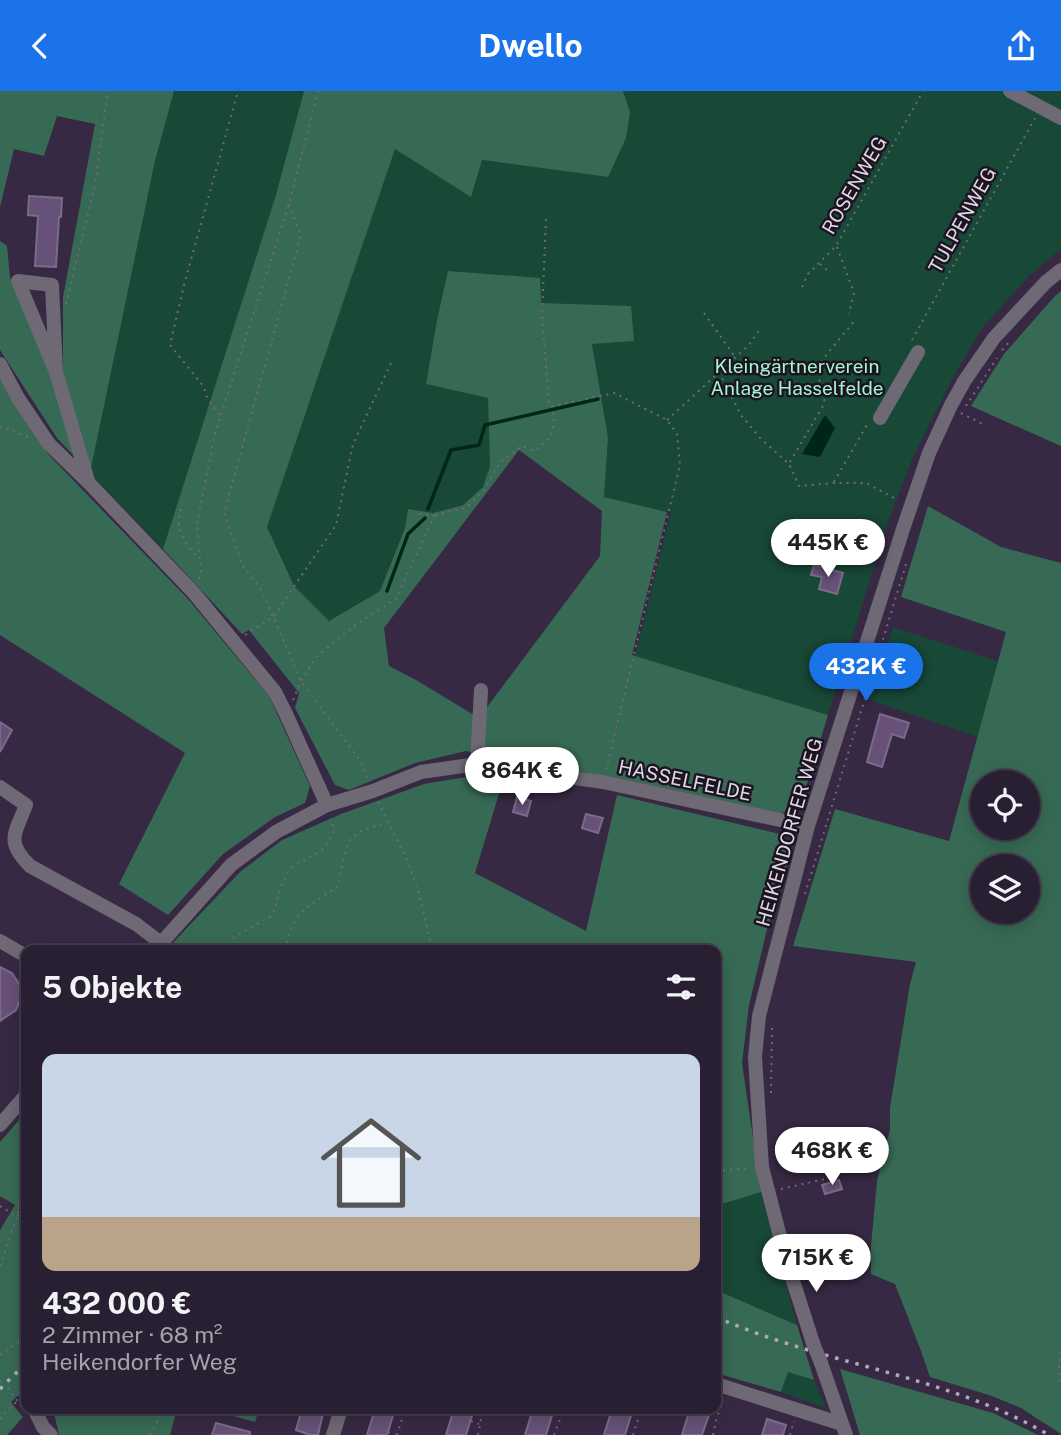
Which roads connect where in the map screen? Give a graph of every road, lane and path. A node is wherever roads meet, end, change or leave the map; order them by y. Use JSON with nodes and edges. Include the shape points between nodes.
{"nodes":[{"id":1,"x":108,"y":91,"type":"edge"},
{"id":2,"x":238,"y":91,"type":"edge"},
{"id":3,"x":318,"y":91,"type":"edge"},
{"id":4,"x":923,"y":91,"type":"edge"},
{"id":5,"x":1010,"y":91,"type":"edge"},
{"id":6,"x":1041,"y":108,"type":"junction"},
{"id":7,"x":1061,"y":118,"type":"edge"},
{"id":8,"x":289,"y":204,"type":"junction"},
{"id":9,"x":545,"y":219,"type":"dead end"},
{"id":10,"x":836,"y":246,"type":"junction"},
{"id":11,"x":819,"y":263,"type":"junction"},
{"id":12,"x":1061,"y":270,"type":"edge"},
{"id":13,"x":828,"y":271,"type":"dead end"},
{"id":14,"x":802,"y":287,"type":"dead end"},
{"id":15,"x":53,"y":310,"type":"junction"},
{"id":16,"x":704,"y":313,"type":"dead end"},
{"id":17,"x":849,"y":314,"type":"dead end"},
{"id":18,"x":856,"y":319,"type":"dead end"},
{"id":19,"x":759,"y":330,"type":"dead end"},
{"id":20,"x":1009,"y":343,"type":"dead end"},
{"id":21,"x":913,"y":349,"type":"joint"},
{"id":22,"x":736,"y":358,"type":"junction"},
{"id":23,"x":391,"y":363,"type":"dead end"},
{"id":24,"x":0,"y":364,"type":"edge"},
{"id":25,"x":56,"y":372,"type":"junction"},
{"id":26,"x":719,"y":372,"type":"junction"},
{"id":27,"x":553,"y":408,"type":"junction"},
{"id":28,"x":220,"y":416,"type":"junction"},
{"id":29,"x":880,"y":418,"type":"joint"},
{"id":30,"x":667,"y":420,"type":"junction"},
{"id":31,"x":985,"y":425,"type":"dead end"},
{"id":32,"x":0,"y":426,"type":"edge"},
{"id":33,"x":28,"y":437,"type":"dead end"},
{"id":34,"x":789,"y":464,"type":"junction"},
{"id":35,"x":89,"y":482,"type":"junction"},
{"id":36,"x":833,"y":483,"type":"junction"},
{"id":37,"x":900,"y":501,"type":"dead end"},
{"id":38,"x":181,"y":509,"type":"dead end"},
{"id":39,"x":414,"y":513,"type":"dead end"},
{"id":40,"x":434,"y":516,"type":"junction"},
{"id":41,"x":200,"y":560,"type":"junction"},
{"id":42,"x":907,"y":562,"type":"dead end"},
{"id":43,"x":194,"y":593,"type":"junction"},
{"id":44,"x":274,"y":616,"type":"junction"},
{"id":45,"x":234,"y":643,"type":"junction"},
{"id":46,"x":875,"y":666,"type":"junction"},
{"id":47,"x":911,"y":678,"type":"dead end"},
{"id":48,"x":301,"y":681,"type":"junction"},
{"id":49,"x":481,"y":690,"type":"dead end"},
{"id":50,"x":286,"y":714,"type":"junction"},
{"id":51,"x":477,"y":764,"type":"junction"},
{"id":52,"x":603,"y":782,"type":"junction"},
{"id":53,"x":0,"y":787,"type":"edge"},
{"id":54,"x":373,"y":791,"type":"junction"},
{"id":55,"x":327,"y":805,"type":"junction"},
{"id":56,"x":388,"y":822,"type":"junction"},
{"id":57,"x":808,"y":826,"type":"junction"},
{"id":58,"x":0,"y":837,"type":"edge"},
{"id":59,"x":14,"y":844,"type":"junction"},
{"id":60,"x":805,"y":895,"type":"dead end"},
{"id":61,"x":0,"y":941,"type":"edge"},
{"id":62,"x":156,"y":945,"type":"edge"},
{"id":63,"x":160,"y":945,"type":"edge"},
{"id":64,"x":228,"y":945,"type":"edge"},
{"id":65,"x":286,"y":945,"type":"edge"},
{"id":66,"x":431,"y":945,"type":"edge"},
{"id":67,"x":21,"y":953,"type":"edge"},
{"id":68,"x":772,"y":1022,"type":"dead end"},
{"id":69,"x":21,"y":1101,"type":"edge"},
{"id":70,"x":772,"y":1103,"type":"dead end"},
{"id":71,"x":0,"y":1125,"type":"edge"},
{"id":72,"x":762,"y":1167,"type":"junction"},
{"id":73,"x":721,"y":1171,"type":"edge"},
{"id":74,"x":825,"y":1179,"type":"dead end"},
{"id":75,"x":767,"y":1191,"type":"junction"},
{"id":76,"x":21,"y":1195,"type":"edge"},
{"id":77,"x":0,"y":1206,"type":"edge"},
{"id":78,"x":21,"y":1211,"type":"edge"},
{"id":79,"x":17,"y":1217,"type":"junction"},
{"id":80,"x":0,"y":1266,"type":"edge"},
{"id":81,"x":21,"y":1340,"type":"edge"},
{"id":82,"x":1061,"y":1352,"type":"edge"},
{"id":83,"x":0,"y":1355,"type":"edge"},
{"id":84,"x":1061,"y":1385,"type":"edge"},
{"id":85,"x":721,"y":1386,"type":"edge"},
{"id":86,"x":8,"y":1388,"type":"dead end"},
{"id":87,"x":18,"y":1400,"type":"junction"},
{"id":88,"x":21,"y":1405,"type":"edge"},
{"id":89,"x":36,"y":1414,"type":"edge"},
{"id":90,"x":161,"y":1414,"type":"edge"},
{"id":91,"x":339,"y":1414,"type":"edge"},
{"id":92,"x":403,"y":1414,"type":"edge"},
{"id":93,"x":482,"y":1414,"type":"edge"},
{"id":94,"x":562,"y":1414,"type":"edge"},
{"id":95,"x":639,"y":1414,"type":"edge"},
{"id":96,"x":717,"y":1414,"type":"edge"},
{"id":97,"x":0,"y":1419,"type":"edge"},
{"id":98,"x":471,"y":1421,"type":"dead end"},
{"id":99,"x":480,"y":1424,"type":"junction"},
{"id":100,"x":844,"y":1430,"type":"edge"},
{"id":101,"x":388,"y":1432,"type":"dead end"},
{"id":102,"x":51,"y":1435,"type":"edge"},
{"id":103,"x":150,"y":1435,"type":"edge"},
{"id":104,"x":333,"y":1435,"type":"edge"},
{"id":105,"x":397,"y":1435,"type":"edge"},
{"id":106,"x":478,"y":1435,"type":"edge"},
{"id":107,"x":554,"y":1435,"type":"edge"},
{"id":108,"x":633,"y":1435,"type":"edge"},
{"id":109,"x":713,"y":1435,"type":"edge"}],
"edges":[{"from":1,"to":15,"type":"path","via":[[95,185],[66,305]]},
{"from":2,"to":28,"type":"path","via":[[170,345],[204,387]]},
{"from":3,"to":8,"type":"path"},
{"from":4,"to":10,"type":"path","name":"ROSENWEG"},
{"from":5,"to":6,"type":"street"},
{"from":6,"to":7,"type":"street"},
{"from":6,"to":21,"type":"path","name":"TULPENWEG"},
{"from":8,"to":28,"type":"path"},
{"from":8,"to":44,"type":"path","via":[[301,235],[224,513],[243,566]]},
{"from":9,"to":27,"type":"path","via":[[542,315],[549,405]]},
{"from":10,"to":11,"type":"path","name":"ROSENWEG"},
{"from":10,"to":17,"type":"path","via":[[854,293]]},
{"from":11,"to":13,"type":"path"},
{"from":11,"to":14,"type":"path","name":"ROSENWEG"},
{"from":12,"to":57,"type":"street","name":"HEIKENDORFER WEG","via":[[994,338],[965,380],[929,453]]},
{"from":15,"to":25,"type":"street"},
{"from":15,"to":25,"type":"street","via":[[52,285],[18,281]]},
{"from":16,"to":22,"type":"path"},
{"from":18,"to":34,"type":"path","via":[[818,365],[824,404]]},
{"from":19,"to":22,"type":"path"},
{"from":20,"to":31,"type":"path","via":[[962,413]]},
{"from":21,"to":29,"type":"street"},
{"from":22,"to":26,"type":"path"},
{"from":23,"to":44,"type":"path","via":[[353,444],[336,525]]},
{"from":24,"to":35,"type":"street","via":[[49,444]]},
{"from":25,"to":35,"type":"street"},
{"from":26,"to":30,"type":"path"},
{"from":26,"to":34,"type":"path","via":[[741,415]]},
{"from":27,"to":30,"type":"path","via":[[614,393]]},
{"from":27,"to":40,"type":"path","via":[[551,437],[534,451],[522,446],[499,463],[485,489],[466,508]]},
{"from":28,"to":41,"type":"path","via":[[197,524]]},
{"from":29,"to":36,"type":"path","via":[[870,419]]},
{"from":30,"to":52,"type":"path","via":[[677,434],[680,465]]},
{"from":32,"to":33,"type":"path"},
{"from":34,"to":36,"type":"path","via":[[799,486]]},
{"from":35,"to":43,"type":"street"},
{"from":36,"to":37,"type":"path","via":[[866,484]]},
{"from":38,"to":41,"type":"path","via":[[180,533]]},
{"from":39,"to":40,"type":"path"},
{"from":40,"to":48,"type":"path","via":[[396,599],[317,656]]},
{"from":41,"to":43,"type":"path"},
{"from":42,"to":46,"type":"path"},
{"from":43,"to":45,"type":"street"},
{"from":44,"to":45,"type":"path"},
{"from":44,"to":48,"type":"path"},
{"from":45,"to":50,"type":"street","via":[[275,692]]},
{"from":46,"to":47,"type":"path"},
{"from":46,"to":60,"type":"path"},
{"from":48,"to":50,"type":"path"},
{"from":48,"to":54,"type":"path","via":[[361,762]]},
{"from":49,"to":51,"type":"street"},
{"from":50,"to":55,"type":"street"},
{"from":51,"to":52,"type":"street","name":"HASSELFELDE"},
{"from":51,"to":54,"type":"street","name":"HASSELFELDE","via":[[421,772]]},
{"from":52,"to":57,"type":"street","name":"HASSELFELDE"},
{"from":53,"to":59,"type":"street","via":[[26,805]]},
{"from":54,"to":55,"type":"street","name":"HASSELFELDE"},
{"from":54,"to":56,"type":"path"},
{"from":55,"to":63,"type":"street","name":"HASSELFELDE","via":[[276,832],[231,865]]},
{"from":55,"to":64,"type":"path","via":[[334,831],[324,849],[289,869],[273,915],[234,937]]},
{"from":56,"to":65,"type":"path","via":[[353,837],[338,886],[301,912]]},
{"from":56,"to":66,"type":"path","via":[[420,896]]},
{"from":57,"to":72,"type":"street","name":"HEIKENDORFER WEG","via":[[759,1016],[755,1058]]},
{"from":58,"to":59,"type":"street"},
{"from":59,"to":62,"type":"street","via":[[30,866],[136,924]]},
{"from":61,"to":67,"type":"street"},
{"from":68,"to":70,"type":"path"},
{"from":69,"to":71,"type":"street"},
{"from":72,"to":73,"type":"path"},
{"from":72,"to":75,"type":"street","name":"HEIKENDORFER WEG"},
{"from":74,"to":75,"type":"path"},
{"from":75,"to":100,"type":"street","name":"HEIKENDORFER WEG","bridge":true},
{"from":76,"to":79,"type":"path"},
{"from":77,"to":79,"type":"path"},
{"from":78,"to":79,"type":"path"},
{"from":79,"to":80,"type":"path"},
{"from":81,"to":83,"type":"path"},
{"from":82,"to":84,"type":"path"},
{"from":85,"to":100,"type":"street"},
{"from":86,"to":87,"type":"path"},
{"from":87,"to":88,"type":"path"},
{"from":87,"to":97,"type":"path"},
{"from":89,"to":102,"type":"street"},
{"from":90,"to":103,"type":"path"},
{"from":91,"to":104,"type":"street"},
{"from":92,"to":105,"type":"path"},
{"from":93,"to":99,"type":"path"},
{"from":94,"to":107,"type":"path"},
{"from":95,"to":108,"type":"path"},
{"from":96,"to":109,"type":"path"},
{"from":98,"to":99,"type":"path"},
{"from":99,"to":106,"type":"path"},
{"from":101,"to":105,"type":"path"}]}
